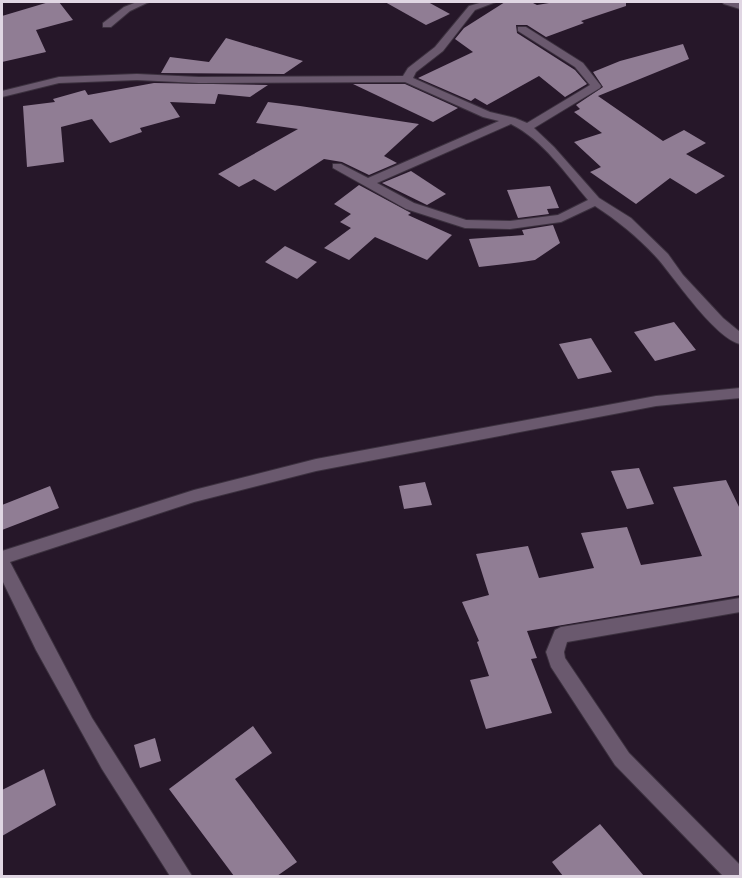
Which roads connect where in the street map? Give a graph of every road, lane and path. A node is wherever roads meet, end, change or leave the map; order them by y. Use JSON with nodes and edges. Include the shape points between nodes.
{"nodes":[{"id":1,"x":144,"y":2,"type":"edge"},
{"id":2,"x":491,"y":2,"type":"edge"},
{"id":3,"x":727,"y":2,"type":"edge"},
{"id":4,"x":741,"y":6,"type":"edge"},
{"id":5,"x":107,"y":25,"type":"dead end"},
{"id":6,"x":522,"y":29,"type":"dead end"},
{"id":7,"x":407,"y":79,"type":"junction"},
{"id":8,"x":2,"y":94,"type":"edge"},
{"id":9,"x":511,"y":120,"type":"junction"},
{"id":10,"x":526,"y":128,"type":"junction"},
{"id":11,"x":337,"y":166,"type":"dead end"},
{"id":12,"x":366,"y":183,"type":"junction"},
{"id":13,"x":595,"y":201,"type":"junction"},
{"id":14,"x":741,"y":339,"type":"edge"},
{"id":15,"x":741,"y":393,"type":"edge"},
{"id":16,"x":2,"y":558,"type":"edge"},
{"id":17,"x":2,"y":564,"type":"edge"},
{"id":18,"x":741,"y":605,"type":"edge"},
{"id":19,"x":182,"y":876,"type":"edge"},
{"id":20,"x":737,"y":876,"type":"edge"}],
"edges":[{"from":1,"to":5,"type":"street","via":[[127,9]]},
{"from":2,"to":7,"type":"street","via":[[472,8],[439,49],[412,70]]},
{"from":3,"to":4,"type":"street"},
{"from":6,"to":10,"type":"street","via":[[579,65],[596,86]]},
{"from":7,"to":8,"type":"street","via":[[137,77],[59,80]]},
{"from":7,"to":9,"type":"street","via":[[487,115]]},
{"from":9,"to":10,"type":"street"},
{"from":9,"to":12,"type":"street"},
{"from":10,"to":13,"type":"street","via":[[550,149]]},
{"from":11,"to":12,"type":"street"},
{"from":12,"to":13,"type":"street","via":[[410,206],[465,224],[510,225],[561,218]]},
{"from":13,"to":14,"type":"street","via":[[627,221],[718,321]]},
{"from":15,"to":16,"type":"street","via":[[656,401],[316,465],[194,496]]},
{"from":17,"to":19,"type":"street","via":[[48,659],[100,751]]},
{"from":18,"to":20,"type":"street","via":[[561,635],[555,652],[557,661],[622,759]]}]}
